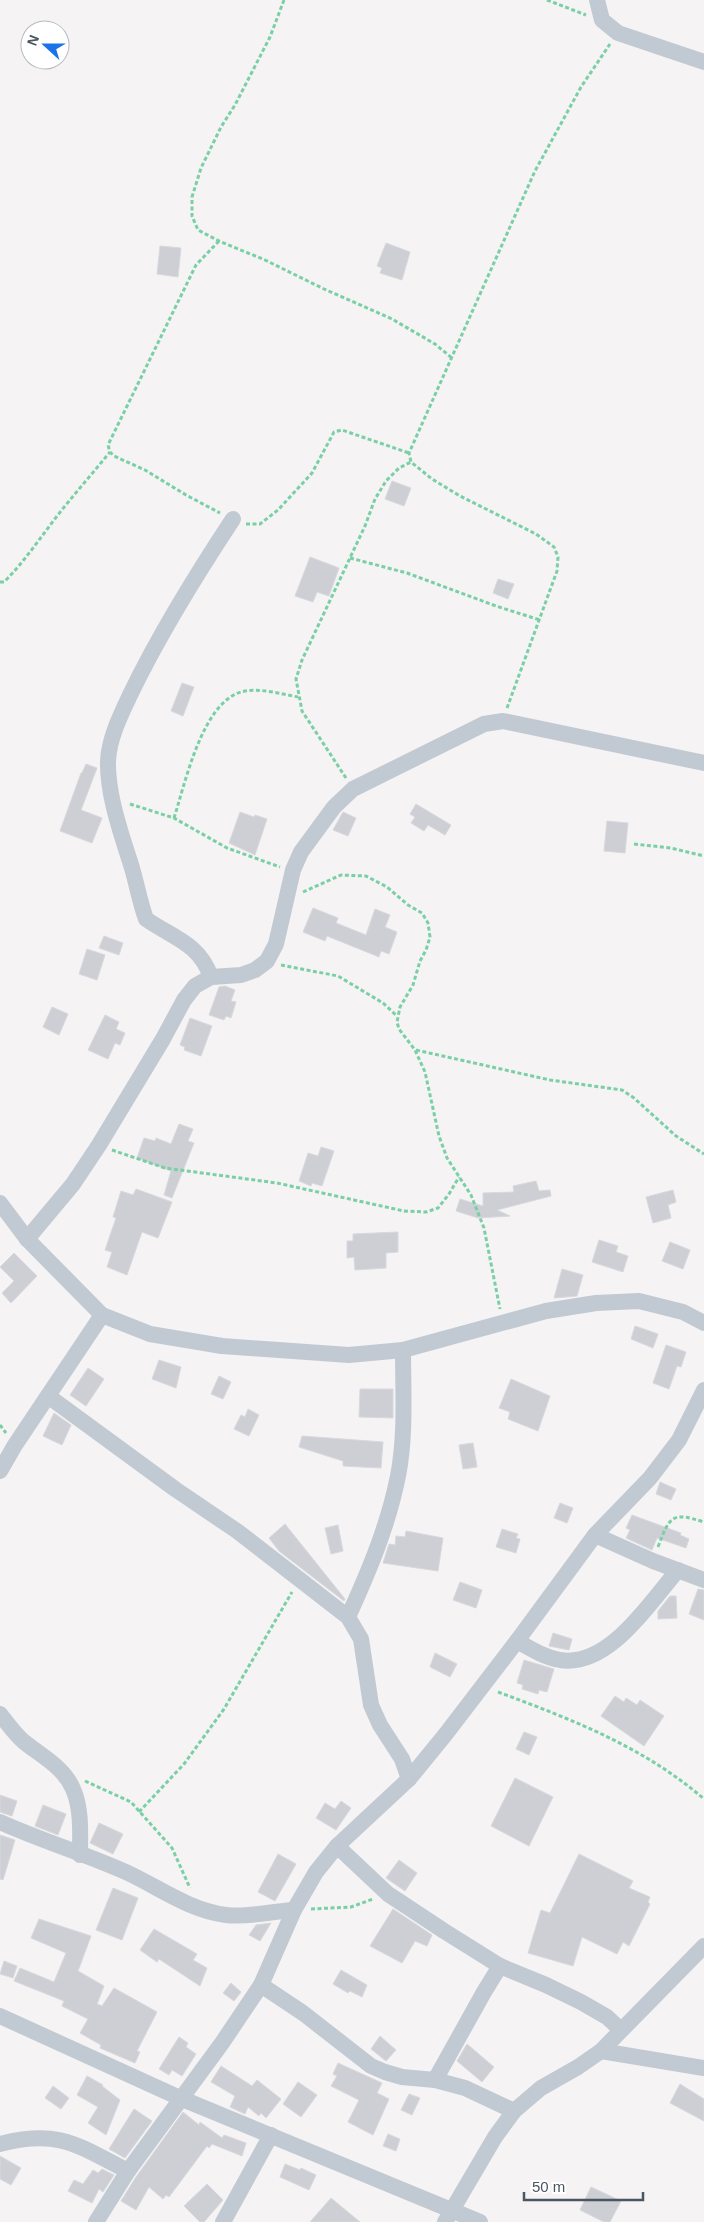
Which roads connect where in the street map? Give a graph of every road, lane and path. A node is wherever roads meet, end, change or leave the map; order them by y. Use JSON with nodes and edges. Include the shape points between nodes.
{"nodes":[{"id":1,"x":284,"y":0,"type":"edge"},
{"id":2,"x":547,"y":0,"type":"edge"},
{"id":3,"x":597,"y":0,"type":"edge"},
{"id":4,"x":602,"y":20,"type":"junction"},
{"id":5,"x":618,"y":33,"type":"junction"},
{"id":6,"x":704,"y":62,"type":"edge"},
{"id":7,"x":218,"y":241,"type":"junction"},
{"id":8,"x":452,"y":358,"type":"junction"},
{"id":9,"x":110,"y":452,"type":"junction"},
{"id":10,"x":409,"y":453,"type":"junction"},
{"id":11,"x":411,"y":462,"type":"junction"},
{"id":12,"x":233,"y":520,"type":"junction"},
{"id":13,"x":350,"y":558,"type":"junction"},
{"id":14,"x":0,"y":582,"type":"edge"},
{"id":15,"x":540,"y":620,"type":"junction"},
{"id":16,"x":298,"y":697,"type":"junction"},
{"id":17,"x":502,"y":721,"type":"junction"},
{"id":18,"x":704,"y":763,"type":"edge"},
{"id":19,"x":353,"y":789,"type":"junction"},
{"id":20,"x":114,"y":800,"type":"junction"},
{"id":21,"x":174,"y":818,"type":"junction"},
{"id":22,"x":634,"y":844,"type":"dead end"},
{"id":23,"x":704,"y":856,"type":"edge"},
{"id":24,"x":293,"y":870,"type":"junction"},
{"id":25,"x":287,"y":900,"type":"junction"},
{"id":26,"x":267,"y":961,"type":"junction"},
{"id":27,"x":211,"y":977,"type":"junction"},
{"id":28,"x":397,"y":1016,"type":"junction"},
{"id":29,"x":415,"y":1050,"type":"junction"},
{"id":30,"x":99,"y":1145,"type":"junction"},
{"id":31,"x":704,"y":1154,"type":"edge"},
{"id":32,"x":458,"y":1177,"type":"junction"},
{"id":33,"x":0,"y":1203,"type":"edge"},
{"id":34,"x":27,"y":1239,"type":"junction"},
{"id":35,"x":102,"y":1315,"type":"junction"},
{"id":36,"x":502,"y":1322,"type":"junction"},
{"id":37,"x":704,"y":1323,"type":"edge"},
{"id":38,"x":403,"y":1350,"type":"junction"},
{"id":39,"x":704,"y":1390,"type":"edge"},
{"id":40,"x":48,"y":1396,"type":"junction"},
{"id":41,"x":0,"y":1472,"type":"edge"},
{"id":42,"x":704,"y":1522,"type":"edge"},
{"id":43,"x":595,"y":1535,"type":"junction"},
{"id":44,"x":653,"y":1561,"type":"junction"},
{"id":45,"x":678,"y":1570,"type":"junction"},
{"id":46,"x":300,"y":1579,"type":"junction"},
{"id":47,"x":704,"y":1580,"type":"edge"},
{"id":48,"x":348,"y":1617,"type":"junction"},
{"id":49,"x":517,"y":1641,"type":"junction"},
{"id":50,"x":482,"y":1686,"type":"junction"},
{"id":51,"x":0,"y":1714,"type":"edge"},
{"id":52,"x":64,"y":1775,"type":"junction"},
{"id":53,"x":410,"y":1779,"type":"junction"},
{"id":54,"x":704,"y":1799,"type":"edge"},
{"id":55,"x":140,"y":1812,"type":"junction"},
{"id":56,"x":0,"y":1822,"type":"edge"},
{"id":57,"x":337,"y":1846,"type":"junction"},
{"id":58,"x":80,"y":1855,"type":"junction"},
{"id":59,"x":388,"y":1894,"type":"junction"},
{"id":60,"x":201,"y":1909,"type":"junction"},
{"id":61,"x":294,"y":1910,"type":"junction"},
{"id":62,"x":704,"y":1946,"type":"edge"},
{"id":63,"x":500,"y":1966,"type":"junction"},
{"id":64,"x":261,"y":1984,"type":"junction"},
{"id":65,"x":0,"y":2016,"type":"edge"},
{"id":66,"x":621,"y":2030,"type":"junction"},
{"id":67,"x":601,"y":2051,"type":"junction"},
{"id":68,"x":704,"y":2068,"type":"edge"},
{"id":69,"x":436,"y":2080,"type":"junction"},
{"id":70,"x":180,"y":2098,"type":"junction"},
{"id":71,"x":514,"y":2111,"type":"junction"},
{"id":72,"x":271,"y":2135,"type":"junction"},
{"id":73,"x":0,"y":2144,"type":"edge"},
{"id":74,"x":128,"y":2171,"type":"junction"},
{"id":75,"x":449,"y":2216,"type":"edge"},
{"id":76,"x":96,"y":2222,"type":"edge"},
{"id":77,"x":223,"y":2222,"type":"edge"},
{"id":78,"x":480,"y":2222,"type":"edge"}],
"edges":[{"from":1,"to":7,"type":"path","via":[[270,37],[201,168],[192,197],[192,216],[198,230]]},
{"from":2,"to":4,"type":"path"},
{"from":3,"to":4,"type":"street"},
{"from":4,"to":5,"type":"street"},
{"from":5,"to":6,"type":"street"},
{"from":5,"to":8,"type":"path","via":[[580,87],[535,171]]},
{"from":7,"to":8,"type":"path","via":[[392,319],[436,344]]},
{"from":7,"to":9,"type":"path","via":[[196,265],[181,294],[108,445]]},
{"from":8,"to":10,"type":"path"},
{"from":9,"to":12,"type":"path"},
{"from":9,"to":14,"type":"path","via":[[19,567]]},
{"from":10,"to":11,"type":"path"},
{"from":10,"to":12,"type":"path","via":[[342,430],[334,432],[312,473],[278,510],[260,524],[249,525]]},
{"from":11,"to":13,"type":"path","via":[[386,481]]},
{"from":11,"to":15,"type":"path","via":[[460,496],[536,534],[554,547],[558,557],[557,571]]},
{"from":12,"to":20,"type":"street","via":[[145,664],[124,709],[111,742],[108,760]]},
{"from":13,"to":15,"type":"path","via":[[406,573]]},
{"from":13,"to":16,"type":"path","via":[[302,660],[296,679]]},
{"from":15,"to":17,"type":"path"},
{"from":16,"to":19,"type":"path","via":[[312,728]]},
{"from":16,"to":21,"type":"path","via":[[267,691],[241,692],[224,701],[199,742]]},
{"from":17,"to":18,"type":"street"},
{"from":17,"to":19,"type":"street","via":[[484,724]]},
{"from":19,"to":24,"type":"street","via":[[334,807],[301,852]]},
{"from":20,"to":21,"type":"path"},
{"from":20,"to":27,"type":"street","via":[[146,919],[200,955]]},
{"from":21,"to":24,"type":"path","via":[[227,848]]},
{"from":22,"to":23,"type":"path"},
{"from":24,"to":25,"type":"street"},
{"from":25,"to":26,"type":"street","via":[[276,944]]},
{"from":25,"to":28,"type":"path","via":[[341,875],[366,876],[422,913],[428,922],[430,937],[413,985]]},
{"from":26,"to":27,"type":"street","via":[[241,975]]},
{"from":26,"to":28,"type":"path","via":[[338,976],[383,1003]]},
{"from":27,"to":30,"type":"street","via":[[195,986],[184,1000]]},
{"from":28,"to":29,"type":"path","via":[[399,1029]]},
{"from":29,"to":31,"type":"path","via":[[550,1080],[622,1090],[676,1136]]},
{"from":29,"to":32,"type":"path","via":[[429,1085],[446,1158]]},
{"from":30,"to":32,"type":"path","via":[[165,1168],[277,1183],[404,1211],[426,1212],[438,1208]]},
{"from":30,"to":34,"type":"street","via":[[73,1184]]},
{"from":32,"to":36,"type":"path","via":[[470,1195],[484,1228]]},
{"from":33,"to":34,"type":"street"},
{"from":34,"to":35,"type":"street"},
{"from":35,"to":38,"type":"street","via":[[150,1334],[222,1346],[349,1356]]},
{"from":35,"to":40,"type":"street"},
{"from":36,"to":37,"type":"street","via":[[596,1302],[639,1301],[683,1312]]},
{"from":36,"to":38,"type":"street"},
{"from":38,"to":48,"type":"street","via":[[403,1420],[398,1475],[372,1564]]},
{"from":39,"to":43,"type":"street","via":[[673,1448],[650,1478]]},
{"from":40,"to":41,"type":"street"},
{"from":40,"to":46,"type":"street"},
{"from":42,"to":44,"type":"path","via":[[674,1517],[663,1534]]},
{"from":43,"to":44,"type":"street"},
{"from":43,"to":49,"type":"street"},
{"from":44,"to":45,"type":"street"},
{"from":45,"to":47,"type":"street"},
{"from":45,"to":49,"type":"street","via":[[624,1633],[593,1654],[577,1661],[560,1660]]},
{"from":46,"to":48,"type":"street"},
{"from":46,"to":55,"type":"path","via":[[224,1709],[184,1764]]},
{"from":48,"to":53,"type":"street","via":[[361,1639],[371,1705]]},
{"from":49,"to":50,"type":"street"},
{"from":50,"to":53,"type":"street"},
{"from":50,"to":54,"type":"path","via":[[601,1733],[664,1768]]},
{"from":51,"to":52,"type":"street","via":[[22,1740]]},
{"from":52,"to":55,"type":"path","via":[[92,1783],[131,1802]]},
{"from":52,"to":58,"type":"street","via":[[74,1790],[79,1815]]},
{"from":53,"to":57,"type":"street"},
{"from":55,"to":60,"type":"path","via":[[172,1848]]},
{"from":56,"to":58,"type":"street"},
{"from":57,"to":59,"type":"street"},
{"from":57,"to":61,"type":"street","via":[[316,1872]]},
{"from":58,"to":60,"type":"street","via":[[128,1873]]},
{"from":59,"to":61,"type":"path","via":[[350,1907]]},
{"from":59,"to":63,"type":"street"},
{"from":60,"to":61,"type":"street","via":[[228,1915]]},
{"from":61,"to":64,"type":"street"},
{"from":62,"to":66,"type":"street"},
{"from":63,"to":66,"type":"street","via":[[581,2002],[607,2017]]},
{"from":63,"to":69,"type":"street"},
{"from":64,"to":69,"type":"street","via":[[371,2066],[402,2077]]},
{"from":64,"to":70,"type":"street"},
{"from":65,"to":70,"type":"street"},
{"from":66,"to":67,"type":"street"},
{"from":67,"to":68,"type":"street"},
{"from":67,"to":71,"type":"street","via":[[541,2088]]},
{"from":69,"to":71,"type":"street","via":[[465,2088]]},
{"from":70,"to":72,"type":"street"},
{"from":70,"to":74,"type":"street"},
{"from":71,"to":75,"type":"street"},
{"from":72,"to":75,"type":"street"},
{"from":72,"to":77,"type":"street"},
{"from":73,"to":74,"type":"street","via":[[24,2138],[52,2137],[78,2145]]},
{"from":74,"to":76,"type":"street"},
{"from":75,"to":78,"type":"street"}]}
